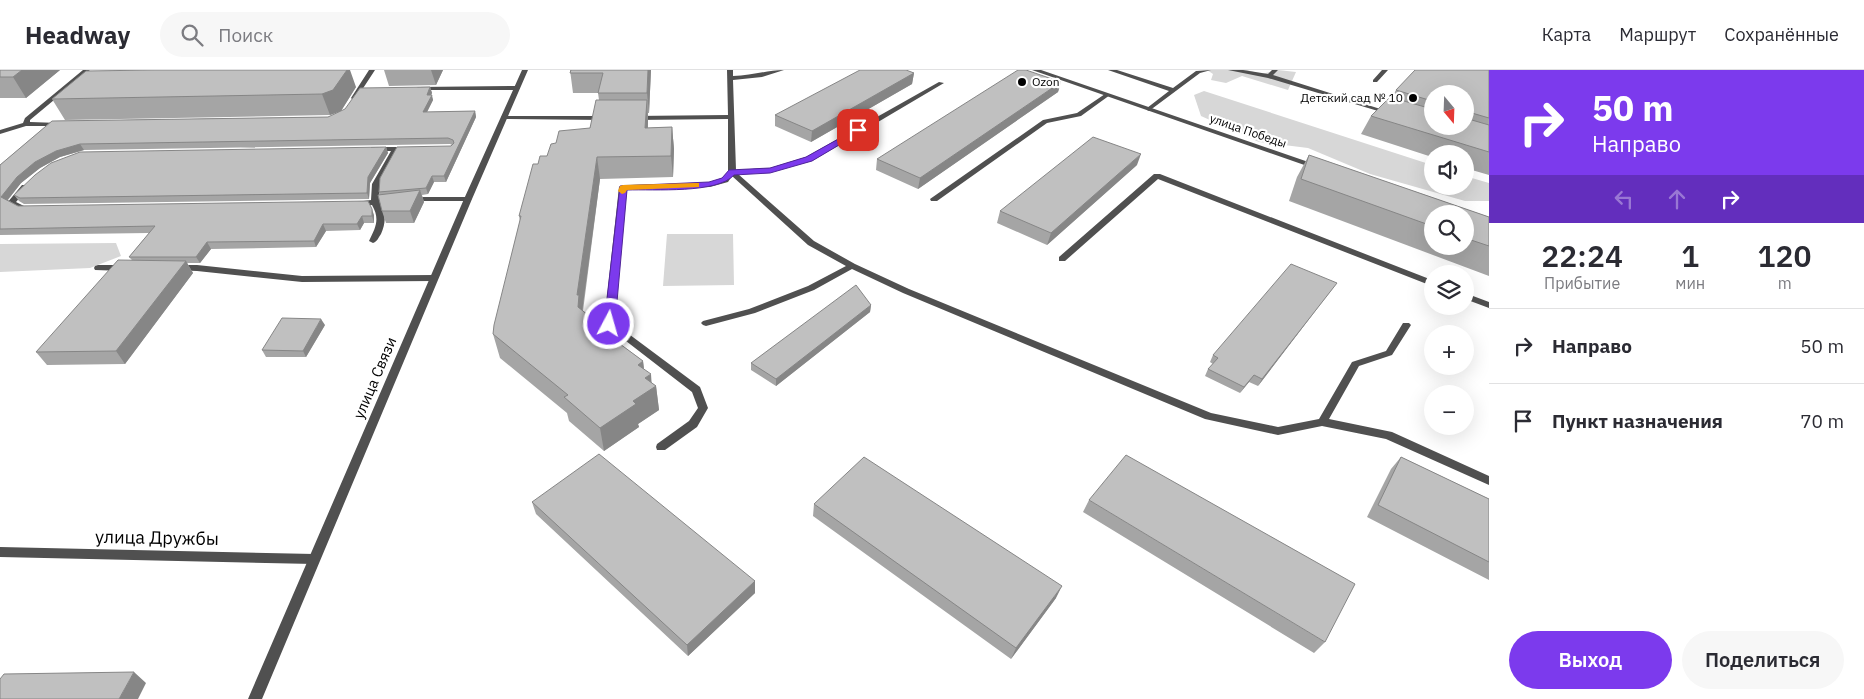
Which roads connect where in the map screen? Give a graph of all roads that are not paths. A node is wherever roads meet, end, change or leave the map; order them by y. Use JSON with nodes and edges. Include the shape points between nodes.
{"nodes":[{"id":1,"x":87,"y":70,"type":"edge"},
{"id":2,"x":372,"y":70,"type":"edge"},
{"id":3,"x":525,"y":70,"type":"edge"},
{"id":4,"x":781,"y":70,"type":"edge"},
{"id":5,"x":1035,"y":70,"type":"edge"},
{"id":6,"x":1111,"y":70,"type":"edge"},
{"id":7,"x":1208,"y":70,"type":"edge"},
{"id":8,"x":1231,"y":70,"type":"edge"},
{"id":9,"x":1276,"y":70,"type":"edge"},
{"id":10,"x":1385,"y":70,"type":"edge"},
{"id":11,"x":730,"y":74,"type":"edge"},
{"id":12,"x":1269,"y":76,"type":"junction"},
{"id":13,"x":1374,"y":81,"type":"dead end"},
{"id":14,"x":941,"y":83,"type":"dead end"},
{"id":15,"x":517,"y":88,"type":"junction"},
{"id":16,"x":408,"y":89,"type":"edge"},
{"id":17,"x":359,"y":90,"type":"junction"},
{"id":18,"x":369,"y":90,"type":"edge"},
{"id":19,"x":1174,"y":90,"type":"junction"},
{"id":20,"x":1108,"y":95,"type":"junction"},
{"id":21,"x":349,"y":105,"type":"edge"},
{"id":22,"x":1149,"y":109,"type":"junction"},
{"id":23,"x":1395,"y":115,"type":"edge"},
{"id":24,"x":730,"y":117,"type":"junction"},
{"id":25,"x":503,"y":118,"type":"junction"},
{"id":26,"x":615,"y":118,"type":"edge"},
{"id":27,"x":624,"y":118,"type":"edge"},
{"id":28,"x":26,"y":124,"type":"junction"},
{"id":29,"x":62,"y":125,"type":"edge"},
{"id":30,"x":0,"y":132,"type":"edge"},
{"id":31,"x":396,"y":149,"type":"junction"},
{"id":32,"x":414,"y":149,"type":"edge"},
{"id":33,"x":367,"y":150,"type":"edge"},
{"id":34,"x":1325,"y":170,"type":"edge"},
{"id":35,"x":732,"y":172,"type":"junction"},
{"id":36,"x":31,"y":182,"type":"edge"},
{"id":37,"x":468,"y":199,"type":"junction"},
{"id":38,"x":934,"y":199,"type":"dead end"},
{"id":39,"x":375,"y":203,"type":"junction"},
{"id":40,"x":346,"y":204,"type":"edge"},
{"id":41,"x":33,"y":208,"type":"edge"},
{"id":42,"x":374,"y":241,"type":"dead end"},
{"id":43,"x":1062,"y":259,"type":"dead end"},
{"id":44,"x":852,"y":266,"type":"junction"},
{"id":45,"x":98,"y":268,"type":"dead end"},
{"id":46,"x":138,"y":268,"type":"edge"},
{"id":47,"x":168,"y":268,"type":"edge"},
{"id":48,"x":434,"y":278,"type":"junction"},
{"id":49,"x":1424,"y":280,"type":"edge"},
{"id":50,"x":1474,"y":299,"type":"edge"},
{"id":51,"x":1489,"y":305,"type":"edge"},
{"id":52,"x":706,"y":323,"type":"dead end"},
{"id":53,"x":1406,"y":325,"type":"dead end"},
{"id":54,"x":1322,"y":422,"type":"junction"},
{"id":55,"x":661,"y":447,"type":"dead end"},
{"id":56,"x":1489,"y":481,"type":"edge"},
{"id":57,"x":0,"y":552,"type":"edge"},
{"id":58,"x":314,"y":560,"type":"junction"},
{"id":59,"x":255,"y":699,"type":"edge"}],
"edges":[{"from":1,"to":28,"type":"street"},
{"from":2,"to":17,"type":"street"},
{"from":3,"to":15,"type":"street","name":"улица Связи"},
{"from":4,"to":11,"type":"street","via":[[754,78]]},
{"from":5,"to":20,"type":"street","name":"улица Победы"},
{"from":6,"to":19,"type":"street"},
{"from":7,"to":19,"type":"street","via":[[1198,72]]},
{"from":8,"to":12,"type":"street"},
{"from":9,"to":12,"type":"street"},
{"from":10,"to":13,"type":"street"},
{"from":11,"to":24,"type":"street"},
{"from":12,"to":23,"type":"street"},
{"from":14,"to":35,"type":"street","via":[[809,159],[770,170]]},
{"from":15,"to":16,"type":"street"},
{"from":15,"to":25,"type":"street","name":"улица Связи"},
{"from":17,"to":18,"type":"street"},
{"from":17,"to":21,"type":"street"},
{"from":19,"to":22,"type":"street"},
{"from":20,"to":22,"type":"street","name":"улица Победы"},
{"from":20,"to":38,"type":"street","via":[[1079,115],[1045,121]]},
{"from":22,"to":34,"type":"street","name":"улица Победы"},
{"from":24,"to":27,"type":"street"},
{"from":24,"to":35,"type":"street"},
{"from":25,"to":26,"type":"street"},
{"from":25,"to":37,"type":"street","name":"улица Связи"},
{"from":28,"to":29,"type":"street"},
{"from":28,"to":30,"type":"street"},
{"from":31,"to":32,"type":"street"},
{"from":31,"to":33,"type":"street"},
{"from":31,"to":39,"type":"street","via":[[376,184]]},
{"from":35,"to":44,"type":"street","via":[[812,243]]},
{"from":35,"to":55,"type":"street","via":[[725,180],[710,185],[623,187],[609,324],[696,390],[703,408],[693,424]]},
{"from":36,"to":41,"type":"street","via":[[11,203]]},
{"from":37,"to":39,"type":"street","via":[[417,198]]},
{"from":37,"to":48,"type":"street","name":"улица Связи"},
{"from":39,"to":40,"type":"street"},
{"from":39,"to":42,"type":"street","via":[[381,214],[381,225]]},
{"from":43,"to":49,"type":"street","via":[[1157,176]]},
{"from":44,"to":52,"type":"street","via":[[811,288],[752,311]]},
{"from":44,"to":54,"type":"street","via":[[906,292],[1209,416],[1278,431]]},
{"from":45,"to":46,"type":"street"},
{"from":47,"to":48,"type":"street","via":[[302,279]]},
{"from":48,"to":58,"type":"street","name":"улица Связи"},
{"from":50,"to":51,"type":"street"},
{"from":53,"to":54,"type":"street","via":[[1389,353],[1355,364]]},
{"from":54,"to":56,"type":"street","via":[[1388,435]]},
{"from":57,"to":58,"type":"street","name":"улица Дружбы"},
{"from":58,"to":59,"type":"street","name":"улица Связи"}]}
